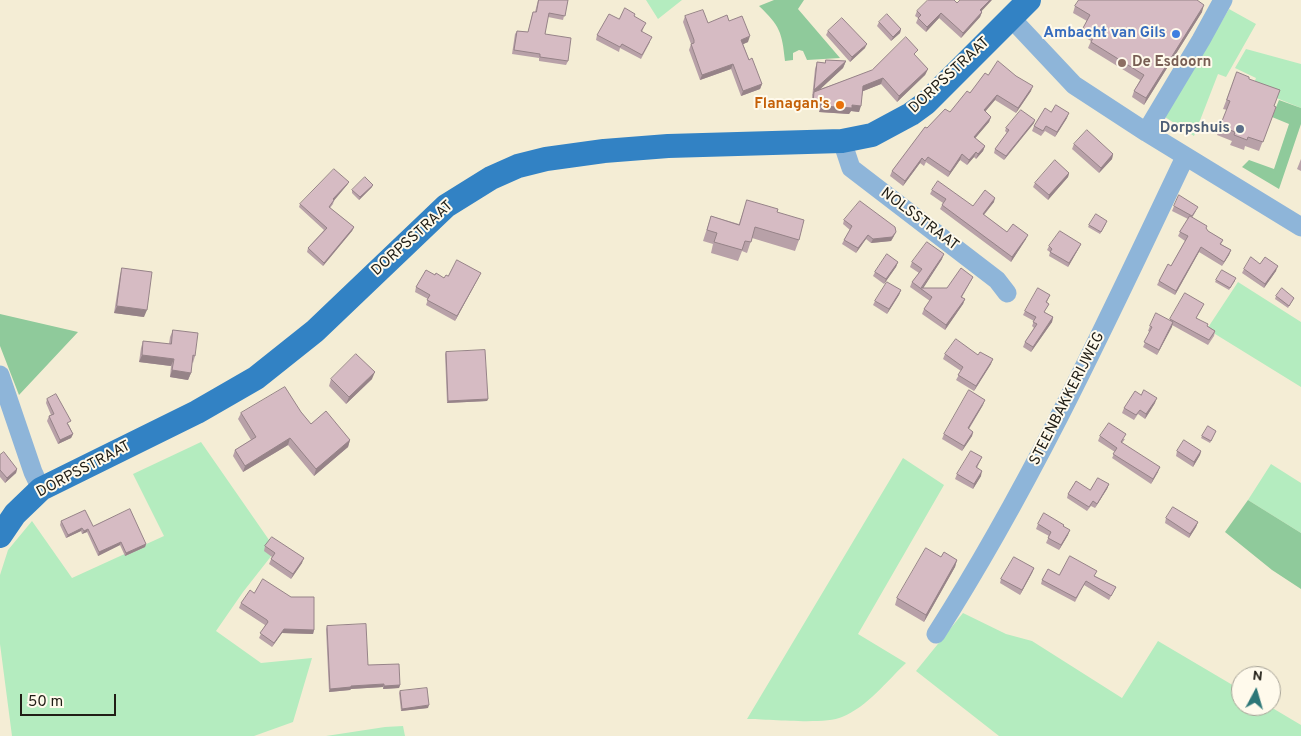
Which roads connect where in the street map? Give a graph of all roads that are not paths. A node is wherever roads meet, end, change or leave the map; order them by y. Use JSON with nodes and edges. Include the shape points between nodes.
{"nodes":[{"id":1,"x":1029,"y":0,"type":"edge"},
{"id":2,"x":1222,"y":0,"type":"edge"},
{"id":3,"x":1011,"y":18,"type":"junction"},
{"id":4,"x":1146,"y":132,"type":"junction"},
{"id":5,"x":842,"y":141,"type":"junction"},
{"id":6,"x":1186,"y":157,"type":"junction"},
{"id":7,"x":1301,"y":227,"type":"edge"},
{"id":8,"x":1007,"y":293,"type":"dead end"},
{"id":9,"x":0,"y":376,"type":"edge"},
{"id":10,"x":41,"y":489,"type":"junction"},
{"id":11,"x":0,"y":536,"type":"edge"},
{"id":12,"x":936,"y":634,"type":"dead end"}],
"edges":[{"from":1,"to":3,"type":"main road","name":"DORPSSTRAAT"},
{"from":2,"to":4,"type":"street"},
{"from":3,"to":4,"type":"street","via":[[1074,86]]},
{"from":3,"to":5,"type":"main road","name":"DORPSSTRAAT","via":[[911,114],[872,135]]},
{"from":4,"to":6,"type":"street"},
{"from":5,"to":8,"type":"street","name":"NOLSSTRAAT","via":[[851,168],[998,280]]},
{"from":5,"to":10,"type":"main road","name":"DORPSSTRAAT","via":[[613,150],[518,166],[491,178],[446,206],[315,331],[256,378],[197,412]]},
{"from":6,"to":7,"type":"street"},
{"from":6,"to":12,"type":"street","name":"STEENBAKKERIJWEG","via":[[1032,470]]},
{"from":9,"to":10,"type":"street"},
{"from":10,"to":11,"type":"main road","name":"DORPSSTRAAT","via":[[15,514]]}]}
